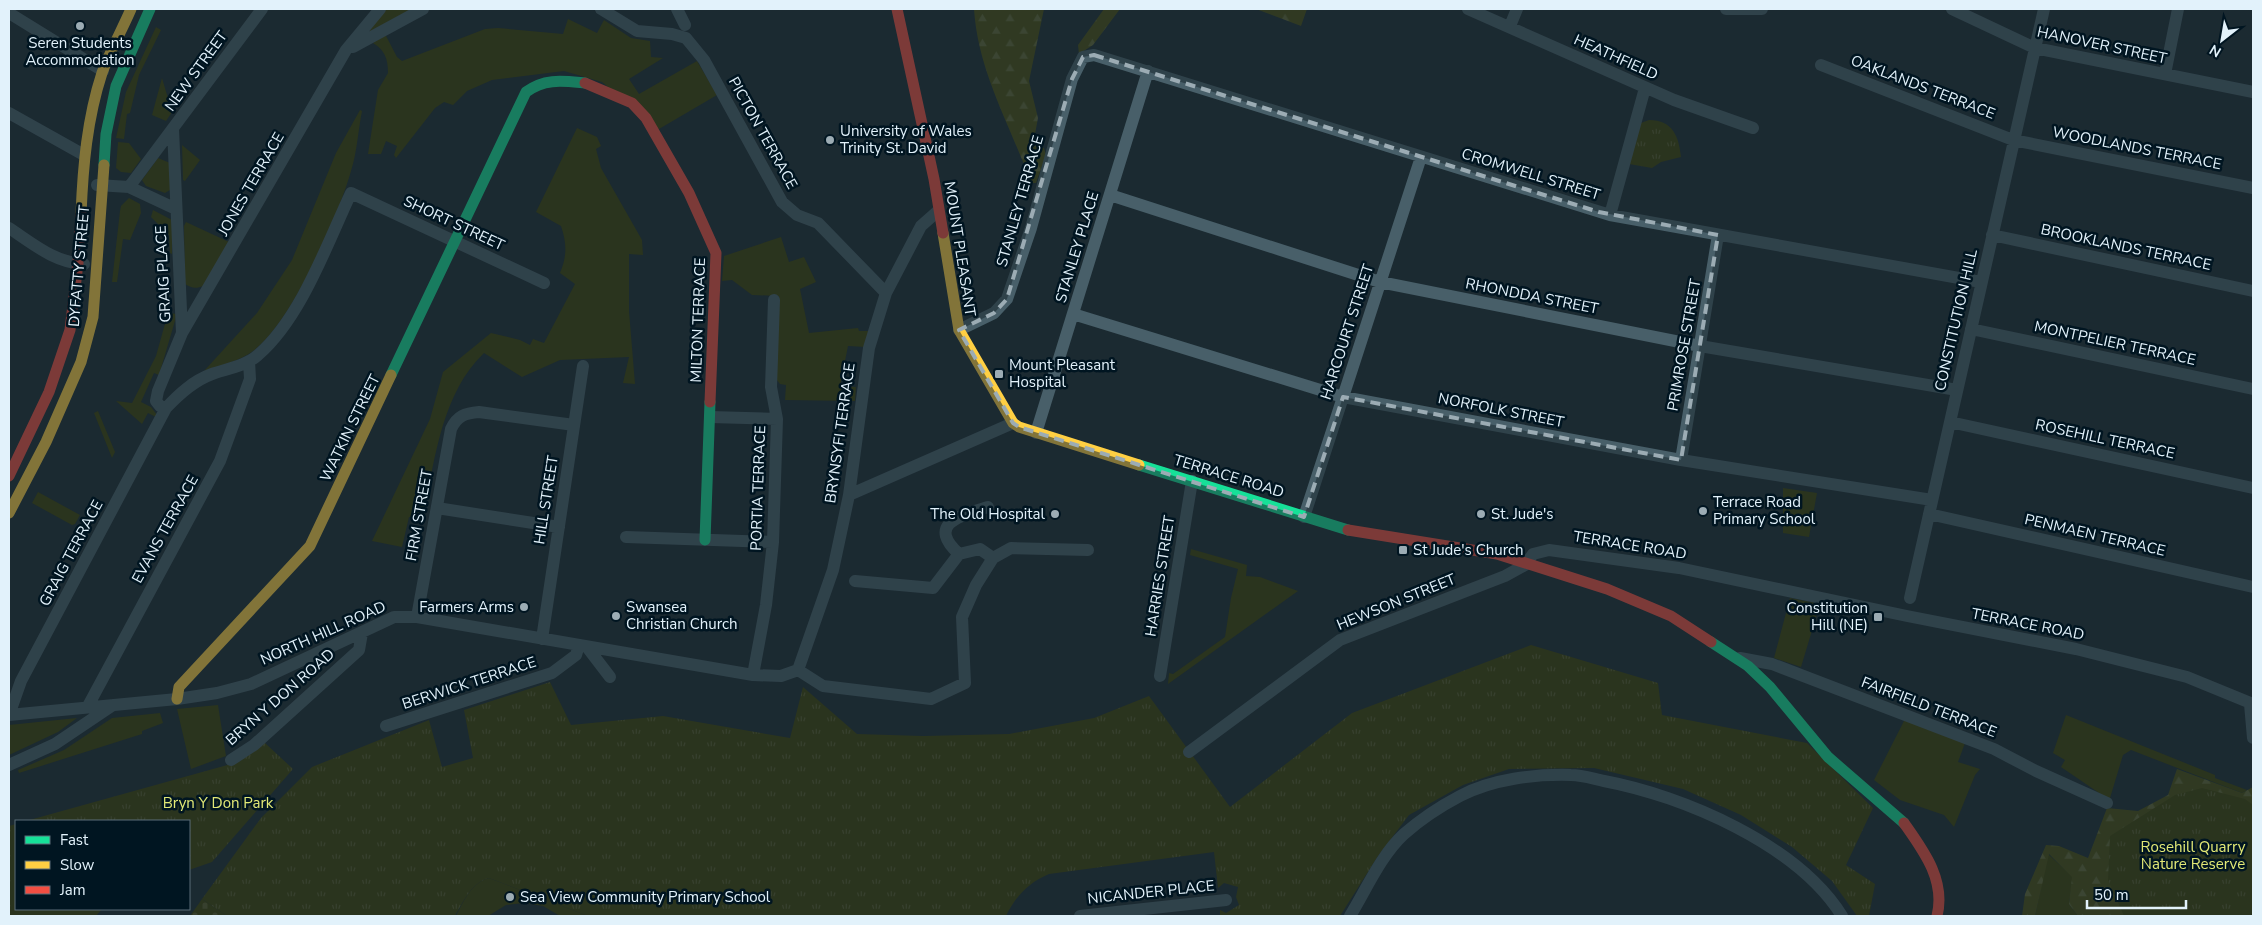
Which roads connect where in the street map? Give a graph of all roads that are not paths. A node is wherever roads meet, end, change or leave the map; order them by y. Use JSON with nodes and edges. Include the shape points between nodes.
{"nodes":[{"id":1,"x":131,"y":9,"type":"edge"},
{"id":2,"x":150,"y":9,"type":"edge"},
{"id":3,"x":262,"y":9,"type":"edge"},
{"id":4,"x":380,"y":9,"type":"edge"},
{"id":5,"x":423,"y":9,"type":"edge"},
{"id":6,"x":600,"y":9,"type":"edge"},
{"id":7,"x":676,"y":9,"type":"edge"},
{"id":8,"x":897,"y":9,"type":"edge"},
{"id":9,"x":1468,"y":9,"type":"edge"},
{"id":10,"x":1517,"y":9,"type":"edge"},
{"id":11,"x":1726,"y":9,"type":"edge"},
{"id":12,"x":1762,"y":9,"type":"edge"},
{"id":13,"x":1952,"y":9,"type":"edge"},
{"id":14,"x":2044,"y":9,"type":"edge"},
{"id":15,"x":2178,"y":9,"type":"edge"},
{"id":16,"x":9,"y":13,"type":"edge"},
{"id":17,"x":685,"y":25,"type":"dead end"},
{"id":18,"x":1510,"y":26,"type":"junction"},
{"id":19,"x":2035,"y":48,"type":"junction"},
{"id":20,"x":346,"y":50,"type":"junction"},
{"id":21,"x":1083,"y":57,"type":"joint"},
{"id":22,"x":1821,"y":65,"type":"dead end"},
{"id":23,"x":1148,"y":71,"type":"junction"},
{"id":24,"x":102,"y":72,"type":"junction"},
{"id":25,"x":2165,"y":74,"type":"junction"},
{"id":26,"x":537,"y":84,"type":"joint"},
{"id":27,"x":1645,"y":88,"type":"junction"},
{"id":28,"x":2253,"y":92,"type":"edge"},
{"id":29,"x":9,"y":112,"type":"edge"},
{"id":30,"x":1753,"y":128,"type":"dead end"},
{"id":31,"x":173,"y":129,"type":"junction"},
{"id":32,"x":2014,"y":140,"type":"junction"},
{"id":33,"x":84,"y":155,"type":"junction"},
{"id":34,"x":1421,"y":157,"type":"junction"},
{"id":35,"x":100,"y":184,"type":"junction"},
{"id":36,"x":82,"y":186,"type":"junction"},
{"id":37,"x":129,"y":188,"type":"junction"},
{"id":38,"x":2253,"y":188,"type":"edge"},
{"id":39,"x":1110,"y":195,"type":"junction"},
{"id":40,"x":176,"y":209,"type":"junction"},
{"id":41,"x":938,"y":212,"type":"junction"},
{"id":42,"x":1610,"y":215,"type":"junction"},
{"id":43,"x":9,"y":228,"type":"edge"},
{"id":44,"x":1718,"y":235,"type":"junction"},
{"id":45,"x":1992,"y":235,"type":"junction"},
{"id":46,"x":455,"y":243,"type":"junction"},
{"id":47,"x":78,"y":263,"type":"junction"},
{"id":48,"x":97,"y":264,"type":"junction"},
{"id":49,"x":1380,"y":282,"type":"junction"},
{"id":50,"x":1981,"y":282,"type":"junction"},
{"id":51,"x":544,"y":283,"type":"dead end"},
{"id":52,"x":181,"y":288,"type":"junction"},
{"id":53,"x":206,"y":291,"type":"junction"},
{"id":54,"x":2253,"y":292,"type":"edge"},
{"id":55,"x":886,"y":293,"type":"junction"},
{"id":56,"x":774,"y":300,"type":"dead end"},
{"id":57,"x":1074,"y":314,"type":"junction"},
{"id":58,"x":1971,"y":329,"type":"junction"},
{"id":59,"x":959,"y":330,"type":"junction"},
{"id":60,"x":182,"y":333,"type":"junction"},
{"id":61,"x":1700,"y":346,"type":"junction"},
{"id":62,"x":249,"y":361,"type":"junction"},
{"id":63,"x":583,"y":366,"type":"dead end"},
{"id":64,"x":2253,"y":389,"type":"edge"},
{"id":65,"x":1957,"y":390,"type":"junction"},
{"id":66,"x":1343,"y":397,"type":"junction"},
{"id":67,"x":166,"y":408,"type":"junction"},
{"id":68,"x":710,"y":417,"type":"junction"},
{"id":69,"x":777,"y":419,"type":"junction"},
{"id":70,"x":1012,"y":422,"type":"junction"},
{"id":71,"x":1950,"y":422,"type":"junction"},
{"id":72,"x":574,"y":425,"type":"junction"},
{"id":73,"x":1036,"y":433,"type":"junction"},
{"id":74,"x":1681,"y":460,"type":"junction"},
{"id":75,"x":9,"y":476,"type":"edge"},
{"id":76,"x":1192,"y":481,"type":"junction"},
{"id":77,"x":2253,"y":488,"type":"edge"},
{"id":78,"x":848,"y":495,"type":"junction"},
{"id":79,"x":1932,"y":500,"type":"junction"},
{"id":80,"x":988,"y":507,"type":"dead end"},
{"id":81,"x":437,"y":508,"type":"junction"},
{"id":82,"x":9,"y":513,"type":"edge"},
{"id":83,"x":1929,"y":514,"type":"junction"},
{"id":84,"x":1304,"y":516,"type":"junction"},
{"id":85,"x":559,"y":527,"type":"junction"},
{"id":86,"x":626,"y":537,"type":"dead end"},
{"id":87,"x":705,"y":540,"type":"junction"},
{"id":88,"x":773,"y":542,"type":"junction"},
{"id":89,"x":1088,"y":550,"type":"dead end"},
{"id":90,"x":959,"y":554,"type":"junction"},
{"id":91,"x":993,"y":558,"type":"junction"},
{"id":92,"x":1525,"y":564,"type":"junction"},
{"id":93,"x":855,"y":581,"type":"dead end"},
{"id":94,"x":2253,"y":587,"type":"edge"},
{"id":95,"x":1910,"y":598,"type":"dead end"},
{"id":96,"x":417,"y":617,"type":"junction"},
{"id":97,"x":362,"y":632,"type":"junction"},
{"id":98,"x":542,"y":639,"type":"junction"},
{"id":99,"x":583,"y":646,"type":"junction"},
{"id":100,"x":1734,"y":656,"type":"junction"},
{"id":101,"x":798,"y":670,"type":"junction"},
{"id":102,"x":753,"y":676,"type":"junction"},
{"id":103,"x":1160,"y":676,"type":"dead end"},
{"id":104,"x":610,"y":677,"type":"dead end"},
{"id":105,"x":177,"y":699,"type":"junction"},
{"id":106,"x":115,"y":704,"type":"junction"},
{"id":107,"x":2252,"y":704,"type":"edge"},
{"id":108,"x":88,"y":706,"type":"junction"},
{"id":109,"x":9,"y":715,"type":"edge"},
{"id":110,"x":386,"y":726,"type":"dead end"},
{"id":111,"x":2253,"y":738,"type":"edge"},
{"id":112,"x":1189,"y":752,"type":"dead end"},
{"id":113,"x":231,"y":760,"type":"dead end"},
{"id":114,"x":9,"y":765,"type":"edge"},
{"id":115,"x":2107,"y":803,"type":"dead end"},
{"id":116,"x":1226,"y":900,"type":"dead end"},
{"id":117,"x":1080,"y":916,"type":"edge"},
{"id":118,"x":1350,"y":916,"type":"edge"},
{"id":119,"x":1842,"y":916,"type":"edge"},
{"id":120,"x":1937,"y":916,"type":"edge"}],
"edges":[{"from":1,"to":24,"type":"street","name":"DYFATTY STREET"},
{"from":2,"to":35,"type":"street","name":"DYFATTY STREET","via":[[116,86]]},
{"from":3,"to":31,"type":"street","name":"NEW STREET"},
{"from":4,"to":20,"type":"street","name":"JONES TERRACE"},
{"from":5,"to":20,"type":"street"},
{"from":6,"to":55,"type":"street","name":"PICTON TERRACE","via":[[628,28],[686,38],[704,60],[782,202],[796,215],[818,222]]},
{"from":7,"to":17,"type":"street"},
{"from":8,"to":41,"type":"street","name":"MOUNT PLEASANT","via":[[934,179]]},
{"from":9,"to":18,"type":"street","name":"HEATHFIELD"},
{"from":10,"to":18,"type":"street"},
{"from":11,"to":12,"type":"street"},
{"from":13,"to":19,"type":"street","name":"HANOVER STREET"},
{"from":14,"to":19,"type":"street","name":"CONSTITUTION HILL"},
{"from":15,"to":25,"type":"street"},
{"from":16,"to":24,"type":"street"},
{"from":18,"to":27,"type":"street","name":"HEATHFIELD"},
{"from":19,"to":25,"type":"street","name":"HANOVER STREET"},
{"from":19,"to":32,"type":"street","name":"CONSTITUTION HILL"},
{"from":20,"to":53,"type":"street","name":"JONES TERRACE"},
{"from":21,"to":23,"type":"street","name":"CROMWELL STREET","via":[[1094,55]]},
{"from":21,"to":59,"type":"street","name":"STANLEY TERRACE","via":[[1072,79],[1031,228],[1007,299],[994,313]]},
{"from":22,"to":32,"type":"street","name":"OAKLANDS TERRACE"},
{"from":23,"to":34,"type":"street","name":"CROMWELL STREET"},
{"from":23,"to":39,"type":"street","name":"STANLEY PLACE"},
{"from":24,"to":33,"type":"street","name":"DYFATTY STREET"},
{"from":25,"to":28,"type":"street","name":"HANOVER STREET"},
{"from":26,"to":46,"type":"street","name":"WATKIN STREET","via":[[526,92]]},
{"from":26,"to":68,"type":"street","name":"MILTON TERRACE","via":[[558,80],[589,84],[632,103],[646,118],[689,193],[716,253]]},
{"from":27,"to":30,"type":"street","name":"HEATHFIELD"},
{"from":27,"to":42,"type":"street"},
{"from":29,"to":33,"type":"street"},
{"from":31,"to":37,"type":"street","name":"NEW STREET"},
{"from":31,"to":40,"type":"street","name":"GRAIG PLACE"},
{"from":32,"to":38,"type":"street","name":"WOODLANDS TERRACE"},
{"from":32,"to":45,"type":"street","name":"CONSTITUTION HILL"},
{"from":33,"to":36,"type":"street","name":"DYFATTY STREET"},
{"from":34,"to":42,"type":"street","name":"CROMWELL STREET"},
{"from":34,"to":49,"type":"street","name":"HARCOURT STREET"},
{"from":35,"to":36,"type":"street"},
{"from":35,"to":37,"type":"street"},
{"from":35,"to":48,"type":"street","name":"DYFATTY STREET"},
{"from":36,"to":47,"type":"street","name":"DYFATTY STREET"},
{"from":37,"to":40,"type":"street"},
{"from":39,"to":49,"type":"street","name":"RHONDDA STREET"},
{"from":39,"to":57,"type":"street","name":"STANLEY PLACE"},
{"from":40,"to":52,"type":"street","name":"GRAIG PLACE"},
{"from":41,"to":55,"type":"street","name":"BRYNSYFI TERRACE","via":[[922,226]]},
{"from":41,"to":59,"type":"street","name":"MOUNT PLEASANT"},
{"from":42,"to":44,"type":"street","name":"CROMWELL STREET"},
{"from":43,"to":47,"type":"street","via":[[50,255]]},
{"from":44,"to":50,"type":"street","name":"CROMWELL STREET"},
{"from":44,"to":61,"type":"street","name":"PRIMROSE STREET"},
{"from":45,"to":50,"type":"street","name":"CONSTITUTION HILL"},
{"from":45,"to":54,"type":"street","name":"BROOKLANDS TERRACE"},
{"from":46,"to":51,"type":"street","name":"SHORT STREET"},
{"from":46,"to":62,"type":"street","name":"SHORT STREET","via":[[351,193],[316,271],[288,318],[268,345]]},
{"from":46,"to":105,"type":"street","name":"WATKIN STREET","via":[[310,546],[179,687]]},
{"from":47,"to":48,"type":"street"},
{"from":47,"to":75,"type":"street","name":"DYFATTY STREET","via":[[70,330],[49,392]]},
{"from":48,"to":82,"type":"street","name":"DYFATTY STREET","via":[[93,317],[81,362],[46,442]]},
{"from":49,"to":61,"type":"street","name":"RHONDDA STREET"},
{"from":49,"to":66,"type":"street","name":"HARCOURT STREET"},
{"from":50,"to":58,"type":"street","name":"CONSTITUTION HILL"},
{"from":52,"to":53,"type":"street","via":[[189,294],[198,295]]},
{"from":52,"to":60,"type":"street","name":"GRAIG PLACE"},
{"from":53,"to":60,"type":"street","name":"JONES TERRACE"},
{"from":55,"to":78,"type":"street","name":"BRYNSYFI TERRACE","via":[[869,348]]},
{"from":56,"to":69,"type":"street","name":"PORTIA TERRACE","via":[[771,387]]},
{"from":57,"to":66,"type":"street","name":"NORFOLK STREET"},
{"from":57,"to":73,"type":"street","name":"STANLEY PLACE"},
{"from":58,"to":64,"type":"street","name":"MONTPELIER TERRACE"},
{"from":58,"to":65,"type":"street","name":"CONSTITUTION HILL"},
{"from":59,"to":70,"type":"street","name":"MOUNT PLEASANT"},
{"from":60,"to":67,"type":"street","name":"GRAIG PLACE","via":[[158,391],[156,401]]},
{"from":61,"to":65,"type":"street","name":"RHONDDA STREET"},
{"from":61,"to":74,"type":"street","name":"PRIMROSE STREET"},
{"from":62,"to":67,"type":"street","name":"GRAIG TERRACE","via":[[209,375],[182,392]]},
{"from":62,"to":108,"type":"street","name":"EVANS TERRACE","via":[[250,379],[220,460]]},
{"from":63,"to":72,"type":"street","name":"HILL STREET"},
{"from":65,"to":71,"type":"street","name":"CONSTITUTION HILL"},
{"from":66,"to":74,"type":"street","name":"NORFOLK STREET"},
{"from":66,"to":84,"type":"street","name":"HARCOURT STREET"},
{"from":67,"to":109,"type":"street","name":"GRAIG TERRACE","via":[[21,681]]},
{"from":68,"to":69,"type":"street"},
{"from":68,"to":87,"type":"street","name":"MILTON TERRACE"},
{"from":69,"to":88,"type":"street","name":"PORTIA TERRACE"},
{"from":70,"to":73,"type":"street","name":"TERRACE ROAD"},
{"from":70,"to":78,"type":"street"},
{"from":71,"to":77,"type":"street","name":"ROSEHILL TERRACE"},
{"from":71,"to":79,"type":"street","name":"CONSTITUTION HILL"},
{"from":72,"to":81,"type":"street","name":"FIRM STREET","via":[[467,412],[455,420],[451,428]]},
{"from":72,"to":85,"type":"street","name":"HILL STREET"},
{"from":73,"to":76,"type":"street","name":"TERRACE ROAD"},
{"from":74,"to":79,"type":"street","name":"NORFOLK STREET"},
{"from":76,"to":84,"type":"street","name":"TERRACE ROAD"},
{"from":76,"to":103,"type":"street","name":"HARRIES STREET"},
{"from":78,"to":101,"type":"street","name":"BRYNSYFI TERRACE","via":[[834,570]]},
{"from":79,"to":83,"type":"street","name":"CONSTITUTION HILL"},
{"from":80,"to":90,"type":"street","via":[[952,519],[947,526],[949,545]]},
{"from":81,"to":85,"type":"street"},
{"from":81,"to":96,"type":"street","name":"FIRM STREET"},
{"from":83,"to":94,"type":"street","name":"PENMAEN TERRACE"},
{"from":83,"to":95,"type":"street","name":"CONSTITUTION HILL"},
{"from":84,"to":92,"type":"street","name":"TERRACE ROAD","via":[[1356,533],[1497,554]]},
{"from":85,"to":98,"type":"street","name":"HILL STREET"},
{"from":86,"to":87,"type":"street"},
{"from":87,"to":88,"type":"street"},
{"from":88,"to":102,"type":"street","name":"PORTIA TERRACE"},
{"from":89,"to":91,"type":"street","via":[[1011,548]]},
{"from":90,"to":91,"type":"street","via":[[980,550]]},
{"from":90,"to":93,"type":"street","via":[[933,588]]},
{"from":91,"to":101,"type":"street","via":[[962,617],[965,683],[931,699],[823,686]]},
{"from":92,"to":100,"type":"street","via":[[1608,589],[1671,616]]},
{"from":92,"to":107,"type":"street","name":"TERRACE ROAD","via":[[1533,554],[1548,550],[1680,568],[2076,649],[2187,677]]},
{"from":92,"to":112,"type":"street","name":"HEWSON STREET","via":[[1505,576],[1340,640]]},
{"from":96,"to":97,"type":"street","name":"NORTH HILL ROAD","via":[[394,616]]},
{"from":96,"to":98,"type":"street","name":"NORTH HILL ROAD"},
{"from":97,"to":105,"type":"street","name":"NORTH HILL ROAD","via":[[251,684]]},
{"from":97,"to":113,"type":"street","name":"BRYN Y DON ROAD","via":[[359,650],[254,745]]},
{"from":98,"to":99,"type":"street","name":"NORTH HILL ROAD"},
{"from":99,"to":102,"type":"street","name":"NORTH HILL ROAD"},
{"from":99,"to":104,"type":"street"},
{"from":99,"to":110,"type":"street","name":"BERWICK TERRACE","via":[[552,673]]},
{"from":100,"to":115,"type":"street","name":"FAIRFIELD TERRACE","via":[[1772,664],[1994,749]]},
{"from":100,"to":120,"type":"street","via":[[1763,679],[1828,757],[1901,819],[1934,870],[1939,908]]},
{"from":101,"to":102,"type":"street","name":"NORTH HILL ROAD","via":[[781,676]]},
{"from":105,"to":106,"type":"street","name":"NORTH HILL ROAD"},
{"from":106,"to":108,"type":"street","name":"NORTH HILL ROAD"},
{"from":106,"to":114,"type":"street","via":[[55,744]]},
{"from":107,"to":111,"type":"street"},
{"from":108,"to":109,"type":"street","name":"NORTH HILL ROAD"},
{"from":116,"to":117,"type":"street","name":"NICANDER PLACE"},
{"from":118,"to":119,"type":"street","via":[[1386,856],[1403,835],[1461,795],[1523,777],[1572,775],[1656,794],[1740,829],[1815,882]]}]}
